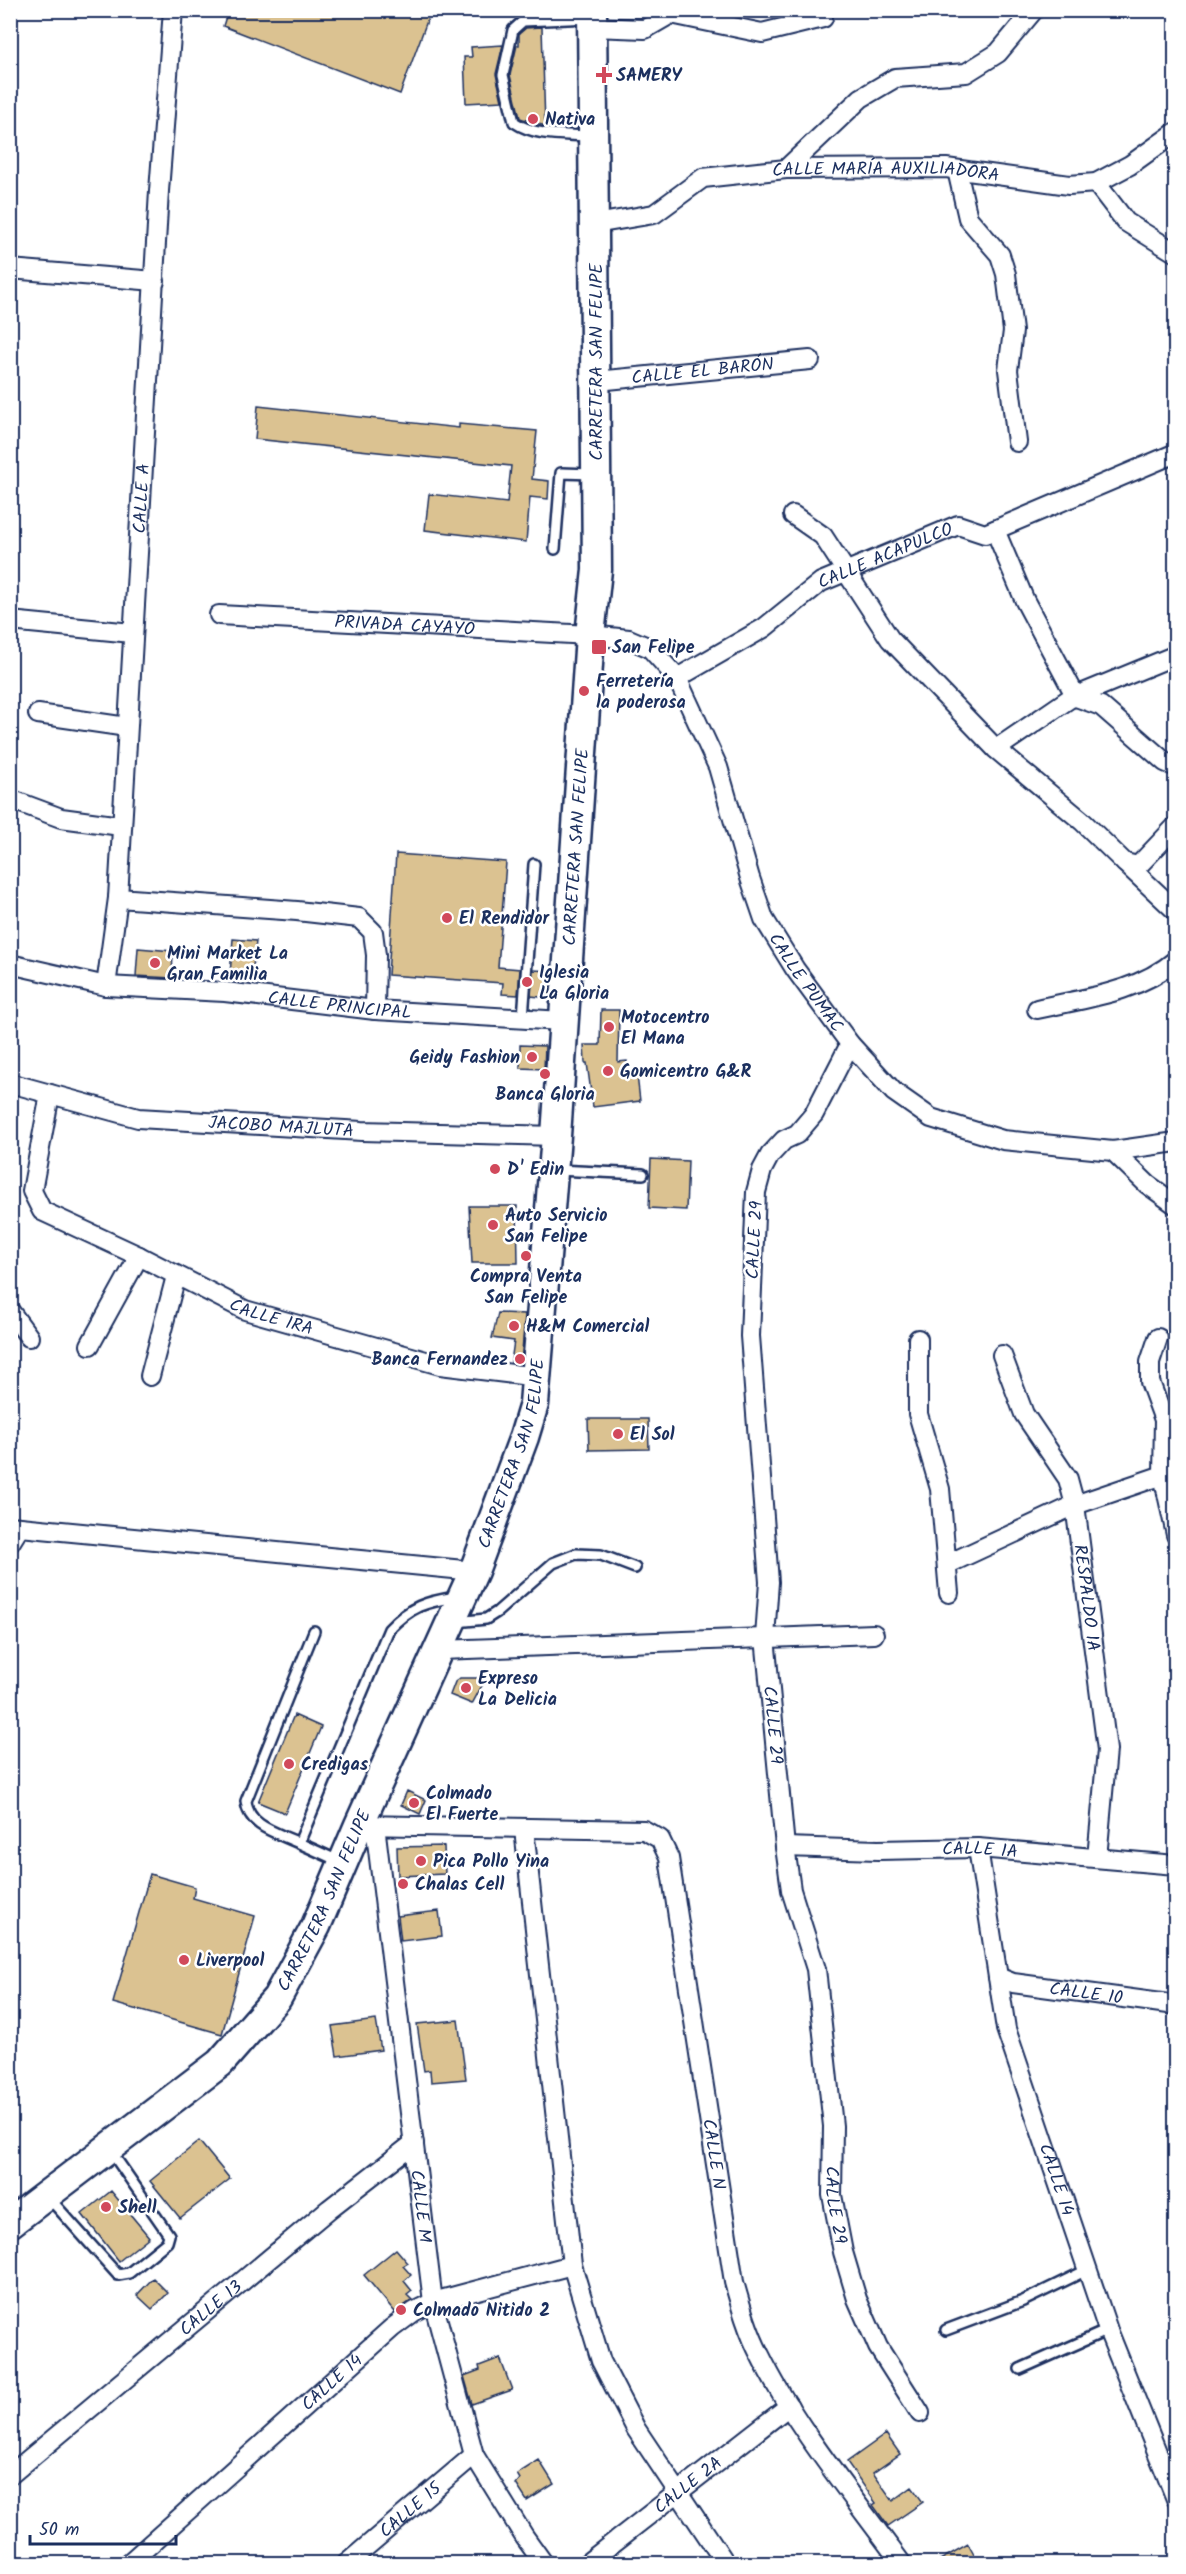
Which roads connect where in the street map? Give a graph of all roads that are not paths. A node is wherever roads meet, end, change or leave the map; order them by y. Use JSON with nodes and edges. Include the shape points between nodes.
{"nodes":[{"id":1,"x":173,"y":10,"type":"edge"},
{"id":2,"x":1034,"y":10,"type":"edge"},
{"id":3,"x":592,"y":18,"type":"edge"},
{"id":4,"x":823,"y":18,"type":"dead end"},
{"id":5,"x":1176,"y":132,"type":"edge"},
{"id":6,"x":594,"y":136,"type":"junction"},
{"id":7,"x":786,"y":169,"type":"junction"},
{"id":8,"x":957,"y":170,"type":"junction"},
{"id":9,"x":1096,"y":183,"type":"junction"},
{"id":10,"x":595,"y":224,"type":"junction"},
{"id":11,"x":1176,"y":253,"type":"edge"},
{"id":12,"x":10,"y":269,"type":"edge"},
{"id":13,"x":155,"y":281,"type":"junction"},
{"id":14,"x":810,"y":360,"type":"dead end"},
{"id":15,"x":597,"y":381,"type":"junction"},
{"id":16,"x":1017,"y":442,"type":"dead end"},
{"id":17,"x":1176,"y":453,"type":"edge"},
{"id":18,"x":597,"y":474,"type":"junction"},
{"id":19,"x":793,"y":515,"type":"dead end"},
{"id":20,"x":995,"y":530,"type":"junction"},
{"id":21,"x":555,"y":549,"type":"dead end"},
{"id":22,"x":846,"y":571,"type":"junction"},
{"id":23,"x":219,"y":615,"type":"dead end"},
{"id":24,"x":10,"y":621,"type":"edge"},
{"id":25,"x":132,"y":633,"type":"junction"},
{"id":26,"x":590,"y":635,"type":"junction"},
{"id":27,"x":1176,"y":655,"type":"edge"},
{"id":28,"x":677,"y":678,"type":"junction"},
{"id":29,"x":1076,"y":697,"type":"junction"},
{"id":30,"x":38,"y":714,"type":"dead end"},
{"id":31,"x":127,"y":727,"type":"junction"},
{"id":32,"x":996,"y":749,"type":"junction"},
{"id":33,"x":1176,"y":767,"type":"edge"},
{"id":34,"x":10,"y":799,"type":"edge"},
{"id":35,"x":121,"y":826,"type":"junction"},
{"id":36,"x":1176,"y":826,"type":"edge"},
{"id":37,"x":534,"y":864,"type":"dead end"},
{"id":38,"x":1125,"y":864,"type":"junction"},
{"id":39,"x":118,"y":898,"type":"junction"},
{"id":40,"x":1176,"y":910,"type":"edge"},
{"id":41,"x":1176,"y":960,"type":"edge"},
{"id":42,"x":10,"y":964,"type":"edge"},
{"id":43,"x":106,"y":986,"type":"junction"},
{"id":44,"x":1037,"y":1009,"type":"dead end"},
{"id":45,"x":375,"y":1010,"type":"junction"},
{"id":46,"x":523,"y":1018,"type":"junction"},
{"id":47,"x":563,"y":1021,"type":"junction"},
{"id":48,"x":850,"y":1044,"type":"junction"},
{"id":49,"x":10,"y":1083,"type":"edge"},
{"id":50,"x":50,"y":1094,"type":"junction"},
{"id":51,"x":556,"y":1136,"type":"junction"},
{"id":52,"x":1176,"y":1142,"type":"edge"},
{"id":53,"x":1113,"y":1151,"type":"junction"},
{"id":54,"x":553,"y":1170,"type":"junction"},
{"id":55,"x":644,"y":1174,"type":"dead end"},
{"id":56,"x":1176,"y":1205,"type":"edge"},
{"id":57,"x":139,"y":1256,"type":"junction"},
{"id":58,"x":176,"y":1276,"type":"junction"},
{"id":59,"x":10,"y":1311,"type":"edge"},
{"id":60,"x":29,"y":1337,"type":"dead end"},
{"id":61,"x":1158,"y":1338,"type":"dead end"},
{"id":62,"x":918,"y":1339,"type":"dead end"},
{"id":63,"x":90,"y":1345,"type":"dead end"},
{"id":64,"x":1002,"y":1355,"type":"dead end"},
{"id":65,"x":150,"y":1376,"type":"dead end"},
{"id":66,"x":537,"y":1377,"type":"junction"},
{"id":67,"x":1163,"y":1475,"type":"junction"},
{"id":68,"x":1075,"y":1505,"type":"junction"},
{"id":69,"x":15,"y":1527,"type":"edge"},
{"id":70,"x":1176,"y":1535,"type":"edge"},
{"id":71,"x":10,"y":1543,"type":"edge"},
{"id":72,"x":948,"y":1564,"type":"junction"},
{"id":73,"x":635,"y":1568,"type":"dead end"},
{"id":74,"x":468,"y":1583,"type":"junction"},
{"id":75,"x":949,"y":1593,"type":"dead end"},
{"id":76,"x":452,"y":1622,"type":"junction"},
{"id":77,"x":314,"y":1631,"type":"dead end"},
{"id":78,"x":874,"y":1635,"type":"dead end"},
{"id":79,"x":765,"y":1637,"type":"junction"},
{"id":80,"x":440,"y":1650,"type":"junction"},
{"id":81,"x":367,"y":1825,"type":"junction"},
{"id":82,"x":524,"y":1829,"type":"junction"},
{"id":83,"x":299,"y":1843,"type":"junction"},
{"id":84,"x":785,"y":1847,"type":"junction"},
{"id":85,"x":978,"y":1848,"type":"junction"},
{"id":86,"x":1097,"y":1858,"type":"junction"},
{"id":87,"x":343,"y":1863,"type":"junction"},
{"id":88,"x":1176,"y":1865,"type":"edge"},
{"id":89,"x":998,"y":1977,"type":"junction"},
{"id":90,"x":1176,"y":2005,"type":"edge"},
{"id":91,"x":414,"y":2143,"type":"junction"},
{"id":92,"x":109,"y":2148,"type":"junction"},
{"id":93,"x":46,"y":2196,"type":"junction"},
{"id":94,"x":10,"y":2223,"type":"edge"},
{"id":95,"x":572,"y":2265,"type":"junction"},
{"id":96,"x":1087,"y":2270,"type":"junction"},
{"id":97,"x":433,"y":2302,"type":"junction"},
{"id":98,"x":946,"y":2330,"type":"dead end"},
{"id":99,"x":1108,"y":2330,"type":"junction"},
{"id":100,"x":1020,"y":2369,"type":"dead end"},
{"id":101,"x":789,"y":2406,"type":"junction"},
{"id":102,"x":920,"y":2413,"type":"dead end"},
{"id":103,"x":474,"y":2455,"type":"junction"},
{"id":104,"x":10,"y":2475,"type":"edge"},
{"id":105,"x":678,"y":2491,"type":"junction"},
{"id":106,"x":1176,"y":2499,"type":"edge"},
{"id":107,"x":128,"y":2564,"type":"edge"},
{"id":108,"x":346,"y":2564,"type":"edge"},
{"id":109,"x":543,"y":2564,"type":"edge"},
{"id":110,"x":586,"y":2564,"type":"edge"},
{"id":111,"x":726,"y":2564,"type":"edge"},
{"id":112,"x":902,"y":2564,"type":"edge"}],
"edges":[{"from":1,"to":13,"type":"street","name":"CALLE A"},
{"from":2,"to":7,"type":"street","via":[[998,53],[966,74],[896,78],[861,98]]},
{"from":3,"to":4,"type":"street","via":[[645,29],[671,14],[762,33]]},
{"from":3,"to":6,"type":"main road","name":"CARRETERA SAN FELIPE"},
{"from":3,"to":6,"type":"lane","via":[[523,21],[513,30],[502,75],[514,122],[524,129]]},
{"from":5,"to":9,"type":"street","name":"CALLE MARÍA AUXILIADORA","via":[[1130,165]]},
{"from":6,"to":10,"type":"main road","name":"CARRETERA SAN FELIPE"},
{"from":7,"to":8,"type":"street","name":"CALLE MARÍA AUXILIADORA"},
{"from":7,"to":10,"type":"street","name":"CALLE MARÍA AUXILIADORA","via":[[703,178],[654,214]]},
{"from":8,"to":9,"type":"street","name":"CALLE MARÍA AUXILIADORA","via":[[1069,185]]},
{"from":8,"to":16,"type":"street","via":[[968,218],[1000,255],[1006,274],[1013,331],[1008,370]]},
{"from":9,"to":11,"type":"street","via":[[1126,222]]},
{"from":10,"to":15,"type":"main road","name":"CARRETERA SAN FELIPE"},
{"from":12,"to":13,"type":"street"},
{"from":13,"to":25,"type":"street","name":"CALLE A"},
{"from":14,"to":15,"type":"street","name":"CALLE EL BARÓN"},
{"from":15,"to":18,"type":"main road","name":"CARRETERA SAN FELIPE"},
{"from":17,"to":20,"type":"street","name":"CALLE ACAPULCO"},
{"from":18,"to":21,"type":"lane","via":[[561,473]]},
{"from":18,"to":26,"type":"main road","name":"CARRETERA SAN FELIPE","via":[[597,570]]},
{"from":19,"to":22,"type":"street","via":[[823,536]]},
{"from":20,"to":22,"type":"street","name":"CALLE ACAPULCO","via":[[985,534],[958,525]]},
{"from":20,"to":29,"type":"street","via":[[1025,601]]},
{"from":22,"to":28,"type":"street","name":"CALLE ACAPULCO","via":[[821,582],[764,628]]},
{"from":22,"to":32,"type":"street","via":[[890,639]]},
{"from":23,"to":26,"type":"street","name":"PRIVADA CAYAYO"},
{"from":24,"to":25,"type":"street"},
{"from":25,"to":31,"type":"street","name":"CALLE A"},
{"from":26,"to":28,"type":"street","name":"CALLE PUMAC","via":[[629,639],[650,648]]},
{"from":26,"to":47,"type":"main road","name":"CARRETERA SAN FELIPE"},
{"from":27,"to":29,"type":"street"},
{"from":28,"to":48,"type":"street","name":"CALLE PUMAC","via":[[718,767],[764,919]]},
{"from":29,"to":32,"type":"street"},
{"from":29,"to":33,"type":"street","via":[[1101,706],[1165,762]]},
{"from":30,"to":31,"type":"street"},
{"from":31,"to":35,"type":"street","name":"CALLE A"},
{"from":32,"to":38,"type":"street"},
{"from":34,"to":35,"type":"street","via":[[61,819]]},
{"from":35,"to":39,"type":"street","name":"CALLE A"},
{"from":36,"to":38,"type":"street","via":[[1138,866]]},
{"from":37,"to":46,"type":"lane"},
{"from":38,"to":40,"type":"street"},
{"from":39,"to":43,"type":"street","name":"CALLE A"},
{"from":39,"to":45,"type":"street","via":[[359,918],[373,932]]},
{"from":41,"to":44,"type":"street","via":[[1128,989]]},
{"from":42,"to":43,"type":"street","name":"CALLE PRINCIPAL"},
{"from":43,"to":45,"type":"street","name":"CALLE PRINCIPAL","via":[[225,992]]},
{"from":45,"to":46,"type":"street","name":"CALLE PRINCIPAL"},
{"from":46,"to":47,"type":"street","name":"CALLE PRINCIPAL"},
{"from":47,"to":51,"type":"main road","name":"CARRETERA SAN FELIPE"},
{"from":48,"to":53,"type":"street","name":"CALLE PUMAC","via":[[894,1092],[931,1118],[1003,1140]]},
{"from":48,"to":79,"type":"street","name":"CALLE 29","via":[[814,1114],[797,1134],[784,1140],[770,1155],[756,1192],[750,1336],[769,1582]]},
{"from":49,"to":50,"type":"street","name":"JACOBO MAJLUTA"},
{"from":50,"to":51,"type":"street","name":"JACOBO MAJLUTA","via":[[138,1119]]},
{"from":50,"to":57,"type":"street","name":"CALLE 1RA","via":[[32,1191],[42,1211]]},
{"from":51,"to":54,"type":"main road","name":"CARRETERA SAN FELIPE"},
{"from":52,"to":53,"type":"street","name":"CALLE PUMAC"},
{"from":53,"to":56,"type":"street"},
{"from":54,"to":55,"type":"lane"},
{"from":54,"to":66,"type":"main road","name":"CARRETERA SAN FELIPE"},
{"from":57,"to":58,"type":"street","name":"CALLE 1RA"},
{"from":57,"to":63,"type":"street"},
{"from":58,"to":65,"type":"street"},
{"from":58,"to":66,"type":"street","name":"CALLE 1RA","via":[[245,1310],[440,1365]]},
{"from":59,"to":60,"type":"street"},
{"from":61,"to":67,"type":"street","via":[[1150,1362],[1150,1382],[1164,1420]]},
{"from":62,"to":72,"type":"street","via":[[918,1414],[940,1489]]},
{"from":64,"to":68,"type":"street","name":"RESPALDO 1A","via":[[1024,1414],[1068,1479]]},
{"from":66,"to":74,"type":"main road","name":"CARRETERA SAN FELIPE","via":[[524,1437]]},
{"from":67,"to":68,"type":"street"},
{"from":67,"to":70,"type":"street"},
{"from":68,"to":72,"type":"street"},
{"from":68,"to":86,"type":"street","name":"RESPALDO 1A","via":[[1107,1750]]},
{"from":69,"to":71,"type":"street"},
{"from":69,"to":74,"type":"street"},
{"from":72,"to":75,"type":"street"},
{"from":73,"to":76,"type":"lane","via":[[601,1555],[576,1554],[553,1563],[486,1619]]},
{"from":74,"to":76,"type":"main road","name":"CARRETERA SAN FELIPE"},
{"from":74,"to":83,"type":"lane","via":[[426,1601],[389,1629]]},
{"from":76,"to":80,"type":"main road","name":"CARRETERA SAN FELIPE"},
{"from":77,"to":83,"type":"lane","via":[[246,1801],[247,1813],[256,1824]]},
{"from":78,"to":79,"type":"street"},
{"from":79,"to":80,"type":"street"},
{"from":79,"to":84,"type":"street","name":"CALLE 29"},
{"from":80,"to":81,"type":"main road","name":"CARRETERA SAN FELIPE"},
{"from":81,"to":82,"type":"street","name":"CALLE N"},
{"from":81,"to":87,"type":"main road","name":"CARRETERA SAN FELIPE"},
{"from":81,"to":91,"type":"street","name":"CALLE M"},
{"from":82,"to":95,"type":"street"},
{"from":82,"to":101,"type":"street","name":"CALLE N","via":[[644,1830],[655,1834],[664,1846],[669,1858],[734,2282],[760,2355]]},
{"from":83,"to":87,"type":"lane"},
{"from":84,"to":85,"type":"street","name":"CALLE 1A"},
{"from":84,"to":102,"type":"street","name":"CALLE 29","via":[[791,1890],[816,1969],[833,2126],[832,2195],[843,2252],[878,2348]]},
{"from":85,"to":86,"type":"street","name":"CALLE 1A"},
{"from":85,"to":89,"type":"street","name":"CALLE 14"},
{"from":86,"to":88,"type":"street","name":"CALLE 1A"},
{"from":87,"to":92,"type":"main road","name":"CARRETERA SAN FELIPE","via":[[316,1926],[277,1998],[220,2063]]},
{"from":89,"to":90,"type":"street","name":"CALLE 10","via":[[1013,1983]]},
{"from":89,"to":96,"type":"street","name":"CALLE 14","via":[[1006,2029]]},
{"from":91,"to":97,"type":"street","name":"CALLE M"},
{"from":91,"to":104,"type":"street","name":"CALLE 13"},
{"from":92,"to":93,"type":"main road","name":"CARRETERA SAN FELIPE"},
{"from":92,"to":93,"type":"lane","via":[[169,2235],[129,2272],[118,2275]]},
{"from":93,"to":94,"type":"main road","name":"CARRETERA SAN FELIPE"},
{"from":95,"to":97,"type":"street","name":"CALLE 14"},
{"from":95,"to":105,"type":"street","via":[[601,2361],[636,2429]]},
{"from":96,"to":98,"type":"lane","via":[[1023,2301]]},
{"from":96,"to":99,"type":"street","name":"CALLE 14"},
{"from":97,"to":103,"type":"street","name":"CALLE M"},
{"from":97,"to":107,"type":"street","name":"CALLE 14","via":[[392,2328]]},
{"from":99,"to":100,"type":"lane"},
{"from":99,"to":106,"type":"street","name":"CALLE 14"},
{"from":101,"to":105,"type":"street","name":"CALLE 2A"},
{"from":101,"to":112,"type":"street","name":"CALLE N"},
{"from":103,"to":108,"type":"street","name":"CALLE 15"},
{"from":103,"to":109,"type":"street","name":"CALLE M"},
{"from":105,"to":110,"type":"street","name":"CALLE 2A"},
{"from":105,"to":111,"type":"street"}]}
